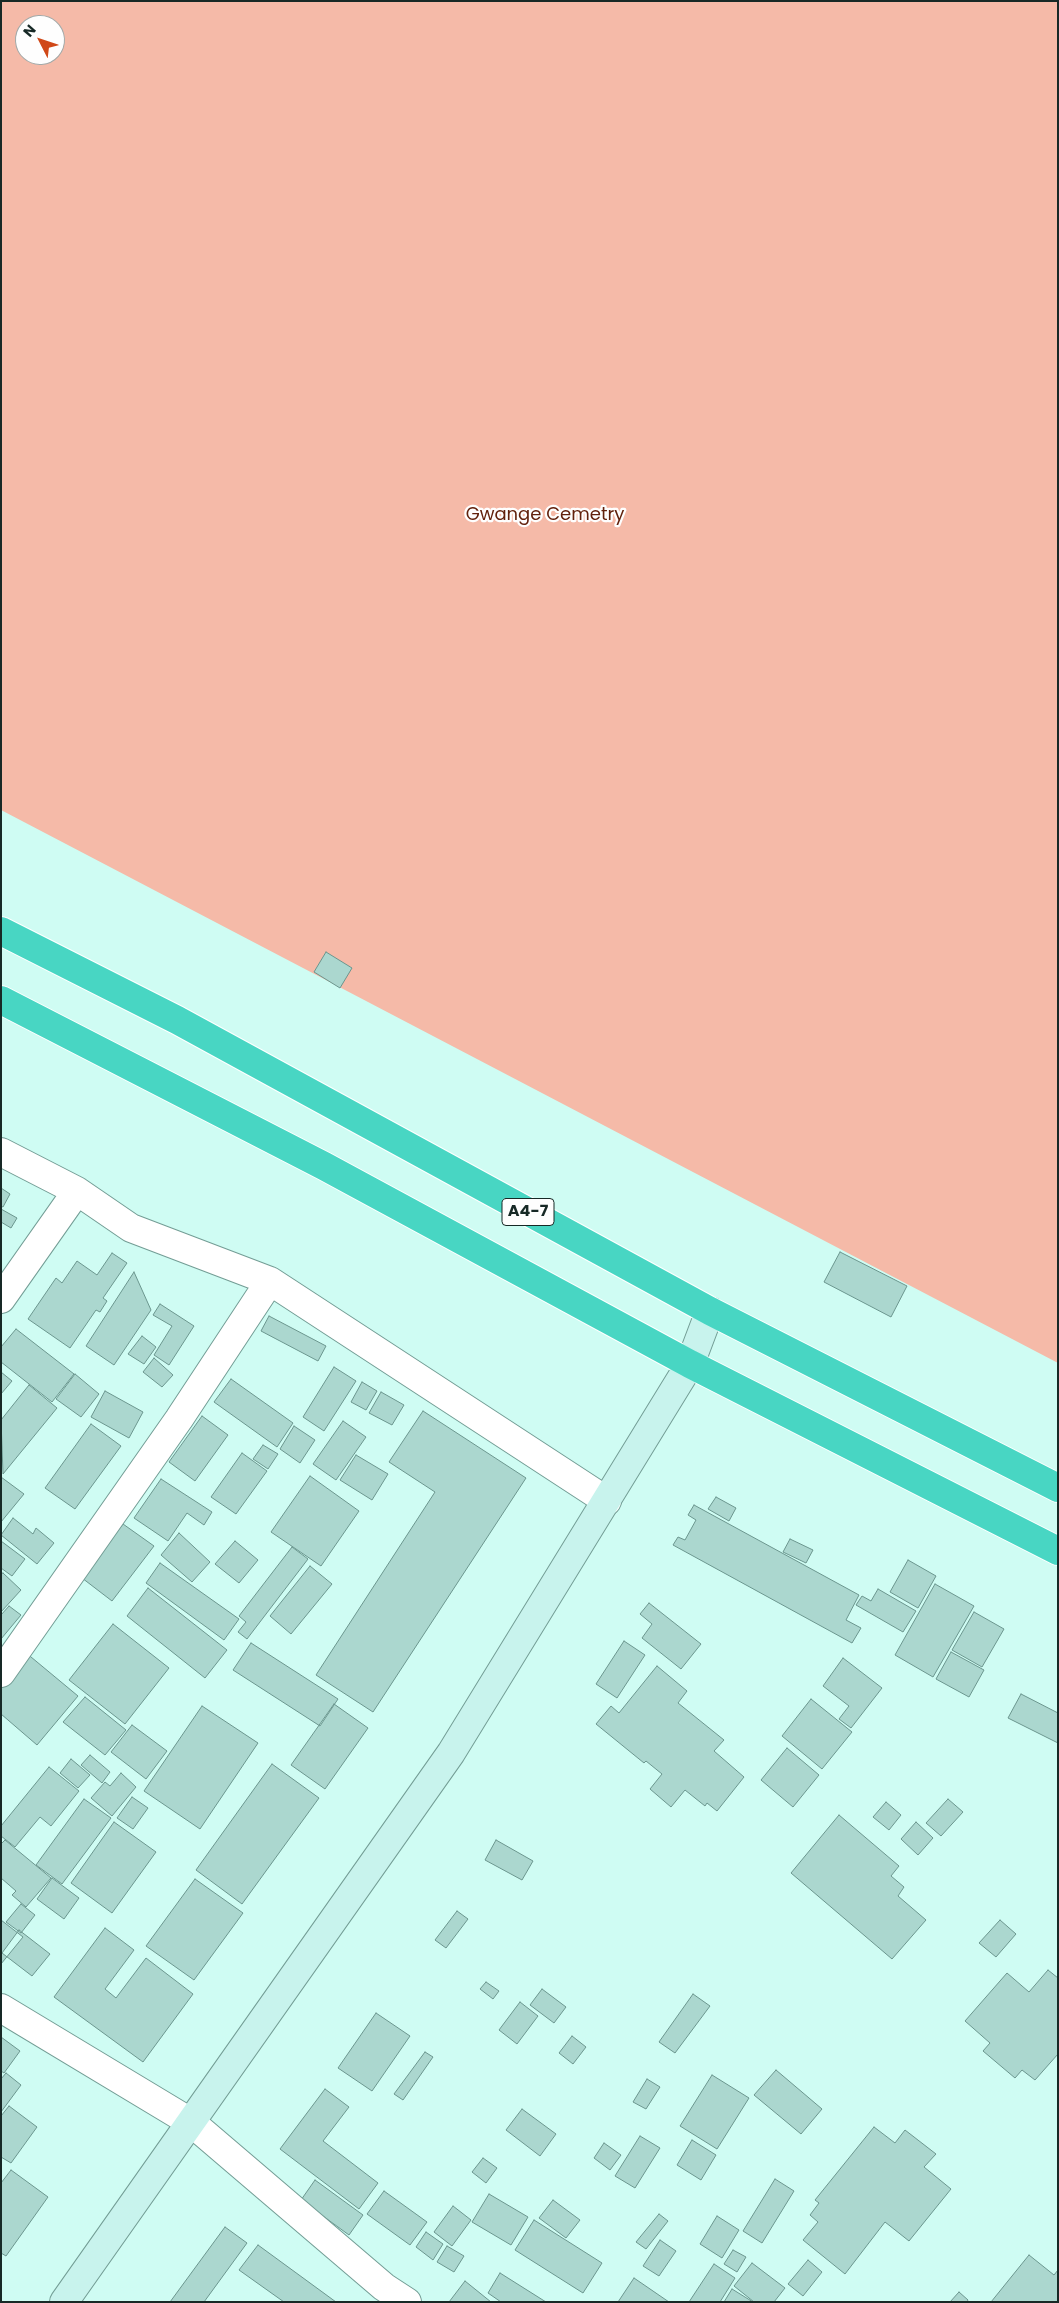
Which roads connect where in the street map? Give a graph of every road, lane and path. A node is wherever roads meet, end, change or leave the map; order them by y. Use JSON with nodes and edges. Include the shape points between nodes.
{"nodes":[{"id":1,"x":1,"y":931,"type":"edge"},
{"id":2,"x":1,"y":1000,"type":"edge"},
{"id":3,"x":1,"y":1152,"type":"edge"},
{"id":4,"x":77,"y":1191,"type":"junction"},
{"id":5,"x":270,"y":1281,"type":"junction"},
{"id":6,"x":1,"y":1299,"type":"edge"},
{"id":7,"x":710,"y":1311,"type":"junction"},
{"id":8,"x":690,"y":1364,"type":"junction"},
{"id":9,"x":1058,"y":1488,"type":"edge"},
{"id":10,"x":607,"y":1501,"type":"junction"},
{"id":11,"x":1058,"y":1551,"type":"edge"},
{"id":12,"x":1,"y":1673,"type":"edge"},
{"id":13,"x":1,"y":2008,"type":"edge"},
{"id":14,"x":192,"y":2123,"type":"junction"},
{"id":15,"x":64,"y":2302,"type":"edge"},
{"id":16,"x":407,"y":2302,"type":"edge"}],
"edges":[{"from":1,"to":7,"type":"highway","number":"A4-7","via":[[177,1020]]},
{"from":2,"to":8,"type":"highway","via":[[324,1166]]},
{"from":3,"to":4,"type":"street"},
{"from":4,"to":5,"type":"street","via":[[131,1228]]},
{"from":4,"to":6,"type":"street"},
{"from":5,"to":10,"type":"street"},
{"from":5,"to":12,"type":"street","via":[[179,1420]]},
{"from":7,"to":8,"type":"main road"},
{"from":7,"to":9,"type":"highway","number":"A4-7"},
{"from":8,"to":10,"type":"main road"},
{"from":8,"to":11,"type":"highway"},
{"from":10,"to":14,"type":"main road","via":[[451,1753]]},
{"from":13,"to":14,"type":"street"},
{"from":14,"to":15,"type":"main road"},
{"from":14,"to":16,"type":"street","via":[[384,2287]]}]}
